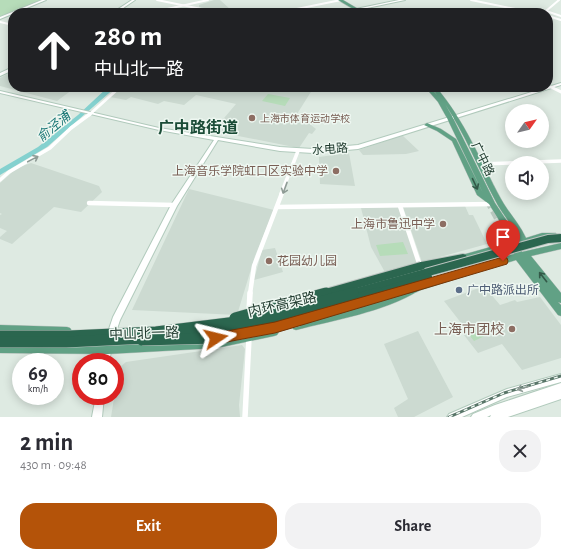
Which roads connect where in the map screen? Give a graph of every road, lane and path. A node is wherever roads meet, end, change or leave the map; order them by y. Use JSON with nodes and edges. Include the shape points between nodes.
{"nodes":[{"id":1,"x":45,"y":0,"type":"edge"},
{"id":2,"x":134,"y":0,"type":"edge"},
{"id":3,"x":157,"y":0,"type":"edge"},
{"id":4,"x":208,"y":0,"type":"edge"},
{"id":5,"x":339,"y":0,"type":"edge"},
{"id":6,"x":404,"y":0,"type":"edge"},
{"id":7,"x":471,"y":0,"type":"edge"},
{"id":8,"x":559,"y":0,"type":"edge"},
{"id":9,"x":187,"y":6,"type":"junction"},
{"id":10,"x":25,"y":8,"type":"edge"},
{"id":11,"x":122,"y":8,"type":"edge"},
{"id":12,"x":176,"y":8,"type":"edge"},
{"id":13,"x":196,"y":8,"type":"edge"},
{"id":14,"x":301,"y":8,"type":"edge"},
{"id":15,"x":351,"y":8,"type":"edge"},
{"id":16,"x":369,"y":8,"type":"edge"},
{"id":17,"x":510,"y":8,"type":"edge"},
{"id":18,"x":550,"y":8,"type":"edge"},
{"id":19,"x":553,"y":14,"type":"edge"},
{"id":20,"x":556,"y":15,"type":"junction"},
{"id":21,"x":561,"y":16,"type":"edge"},
{"id":22,"x":553,"y":18,"type":"joint"},
{"id":23,"x":561,"y":20,"type":"edge"},
{"id":24,"x":0,"y":92,"type":"edge"},
{"id":25,"x":114,"y":92,"type":"edge"},
{"id":26,"x":432,"y":92,"type":"edge"},
{"id":27,"x":438,"y":92,"type":"edge"},
{"id":28,"x":536,"y":92,"type":"edge"},
{"id":29,"x":91,"y":112,"type":"junction"},
{"id":30,"x":453,"y":119,"type":"junction"},
{"id":31,"x":426,"y":125,"type":"junction"},
{"id":32,"x":217,"y":138,"type":"junction"},
{"id":33,"x":298,"y":151,"type":"junction"},
{"id":34,"x":561,"y":161,"type":"edge"},
{"id":35,"x":469,"y":163,"type":"dead end"},
{"id":36,"x":480,"y":164,"type":"junction"},
{"id":37,"x":0,"y":180,"type":"edge"},
{"id":38,"x":488,"y":180,"type":"junction"},
{"id":39,"x":89,"y":203,"type":"dead end"},
{"id":40,"x":492,"y":204,"type":"junction"},
{"id":41,"x":174,"y":205,"type":"junction"},
{"id":42,"x":400,"y":206,"type":"junction"},
{"id":43,"x":277,"y":208,"type":"junction"},
{"id":44,"x":508,"y":219,"type":"dead end"},
{"id":45,"x":561,"y":235,"type":"edge"},
{"id":46,"x":561,"y":240,"type":"edge"},
{"id":47,"x":521,"y":242,"type":"junction"},
{"id":48,"x":561,"y":246,"type":"edge"},
{"id":49,"x":522,"y":255,"type":"junction"},
{"id":50,"x":463,"y":258,"type":"junction"},
{"id":51,"x":421,"y":266,"type":"junction"},
{"id":52,"x":415,"y":288,"type":"junction"},
{"id":53,"x":561,"y":299,"type":"edge"},
{"id":54,"x":561,"y":312,"type":"edge"},
{"id":55,"x":248,"y":317,"type":"junction"},
{"id":56,"x":197,"y":328,"type":"junction"},
{"id":57,"x":0,"y":329,"type":"edge"},
{"id":58,"x":112,"y":332,"type":"junction"},
{"id":59,"x":0,"y":336,"type":"edge"},
{"id":60,"x":249,"y":339,"type":"junction"},
{"id":61,"x":125,"y":340,"type":"junction"},
{"id":62,"x":0,"y":342,"type":"edge"},
{"id":63,"x":0,"y":348,"type":"edge"},
{"id":64,"x":108,"y":349,"type":"junction"},
{"id":65,"x":107,"y":353,"type":"edge"},
{"id":66,"x":561,"y":378,"type":"edge"},
{"id":67,"x":561,"y":387,"type":"edge"},
{"id":68,"x":561,"y":395,"type":"edge"},
{"id":69,"x":99,"y":405,"type":"edge"},
{"id":70,"x":97,"y":417,"type":"edge"},
{"id":71,"x":245,"y":417,"type":"edge"},
{"id":72,"x":452,"y":417,"type":"edge"},
{"id":73,"x":476,"y":417,"type":"edge"},
{"id":74,"x":495,"y":417,"type":"edge"}],
"edges":[{"from":1,"to":10,"type":"main road"},
{"from":2,"to":11,"type":"main road"},
{"from":3,"to":9,"type":"street"},
{"from":4,"to":9,"type":"street"},
{"from":5,"to":14,"type":"street"},
{"from":5,"to":15,"type":"main road"},
{"from":6,"to":16,"type":"main road"},
{"from":7,"to":17,"type":"street"},
{"from":8,"to":18,"type":"street"},
{"from":9,"to":12,"type":"street"},
{"from":9,"to":13,"type":"street"},
{"from":19,"to":20,"type":"street"},
{"from":20,"to":21,"type":"street"},
{"from":20,"to":22,"type":"street"},
{"from":22,"to":23,"type":"street"},
{"from":24,"to":29,"type":"main road","name":"水电路"},
{"from":25,"to":29,"type":"street"},
{"from":26,"to":30,"type":"main road","name":"广中路"},
{"from":27,"to":30,"type":"main road","name":"广中路","via":[[444,99]]},
{"from":28,"to":30,"type":"main road","name":"水电路"},
{"from":29,"to":32,"type":"main road","name":"水电路","via":[[159,129]]},
{"from":37,"to":29,"type":"street","one_way":true,"via":[[46,151]]},
{"from":30,"to":31,"type":"main road","name":"水电路"},
{"from":30,"to":35,"type":"main road","via":[[452,126]]},
{"from":30,"to":36,"type":"main road","name":"广中路"},
{"from":30,"to":40,"type":"main road","name":"广中路"},
{"from":31,"to":33,"type":"main road","name":"水电路","via":[[351,148]]},
{"from":31,"to":40,"type":"main road","one_way":true,"via":[[440,130],[454,140],[479,193]]},
{"from":32,"to":33,"type":"main road","name":"水电路"},
{"from":32,"to":41,"type":"main road"},
{"from":33,"to":43,"type":"street","one_way":true},
{"from":34,"to":36,"type":"street"},
{"from":36,"to":38,"type":"main road","name":"广中路"},
{"from":38,"to":44,"type":"main road","via":[[492,194]]},
{"from":38,"to":47,"type":"main road","name":"广中路"},
{"from":39,"to":41,"type":"street"},
{"from":40,"to":42,"type":"street"},
{"from":40,"to":47,"type":"main road","name":"广中路"},
{"from":41,"to":58,"type":"main road","via":[[116,319]]},
{"from":42,"to":43,"type":"street"},
{"from":42,"to":51,"type":"street"},
{"from":43,"to":55,"type":"street","via":[[254,266]]},
{"from":45,"to":47,"type":"main road","name":"中山北一路","via":[[542,236]]},
{"from":46,"to":56,"type":"highway","name":"内环高架路","bridge":true,"via":[[548,239],[253,320]]},
{"from":46,"to":61,"type":"highway","name":"内环高架路","bridge":true,"via":[[539,244],[322,309],[256,326]]},
{"from":47,"to":49,"type":"main road"},
{"from":47,"to":50,"type":"main road","name":"中山北一路"},
{"from":48,"to":49,"type":"main road","name":"中山北一路"},
{"from":49,"to":52,"type":"main road","name":"中山北一路"},
{"from":53,"to":49,"type":"main road","one_way":true},
{"from":49,"to":54,"type":"main road"},
{"from":50,"to":51,"type":"highway"},
{"from":50,"to":55,"type":"main road","name":"中山北一路"},
{"from":51,"to":56,"type":"highway","bridge":true},
{"from":52,"to":60,"type":"main road","name":"中山北一路","via":[[410,293],[382,303]]},
{"from":52,"to":61,"type":"highway","bridge":true,"via":[[396,291],[275,327],[224,337]]},
{"from":55,"to":58,"type":"main road","name":"中山北一路"},
{"from":55,"to":60,"type":"street"},
{"from":56,"to":59,"type":"highway","name":"内环高架路","bridge":true,"via":[[94,335]]},
{"from":57,"to":58,"type":"main road","name":"中山北一路"},
{"from":58,"to":64,"type":"main road"},
{"from":60,"to":64,"type":"main road","name":"中山北一路","via":[[217,344]]},
{"from":60,"to":71,"type":"street"},
{"from":61,"to":62,"type":"highway","name":"内环高架路","bridge":true},
{"from":63,"to":64,"type":"main road","name":"中山北一路"},
{"from":64,"to":65,"type":"main road"},
{"from":66,"to":72,"type":"main road","one_way":true,"via":[[507,393]]},
{"from":67,"to":73,"type":"main road"},
{"from":68,"to":74,"type":"main road"},
{"from":69,"to":70,"type":"main road"}]}
